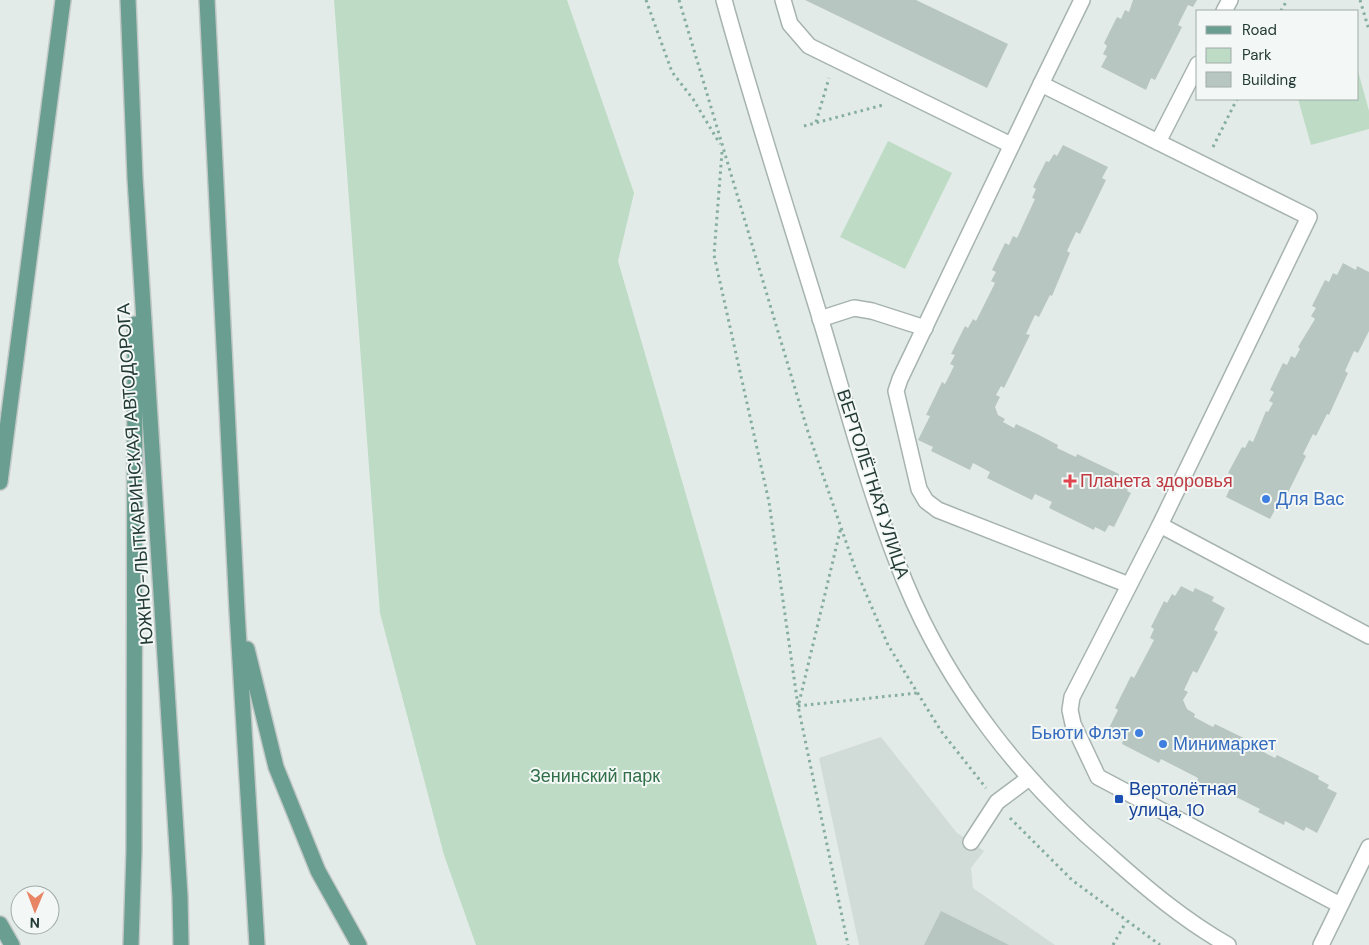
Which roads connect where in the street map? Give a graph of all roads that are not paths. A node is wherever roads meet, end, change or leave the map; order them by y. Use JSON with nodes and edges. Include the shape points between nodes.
{"nodes":[{"id":1,"x":63,"y":0,"type":"edge"},
{"id":2,"x":128,"y":0,"type":"edge"},
{"id":3,"x":207,"y":0,"type":"edge"},
{"id":4,"x":724,"y":0,"type":"edge"},
{"id":5,"x":783,"y":0,"type":"edge"},
{"id":6,"x":1082,"y":0,"type":"edge"},
{"id":7,"x":1196,"y":68,"type":"edge"},
{"id":8,"x":1041,"y":84,"type":"junction"},
{"id":9,"x":1158,"y":142,"type":"junction"},
{"id":10,"x":1011,"y":146,"type":"junction"},
{"id":11,"x":135,"y":178,"type":"junction"},
{"id":12,"x":820,"y":320,"type":"junction"},
{"id":13,"x":925,"y":328,"type":"junction"},
{"id":14,"x":0,"y":482,"type":"edge"},
{"id":15,"x":1160,"y":525,"type":"junction"},
{"id":16,"x":1129,"y":585,"type":"junction"},
{"id":17,"x":238,"y":611,"type":"junction"},
{"id":18,"x":1369,"y":636,"type":"edge"},
{"id":19,"x":1029,"y":778,"type":"junction"},
{"id":20,"x":971,"y":842,"type":"dead end"},
{"id":21,"x":1369,"y":847,"type":"edge"},
{"id":22,"x":1340,"y":905,"type":"junction"},
{"id":23,"x":0,"y":924,"type":"edge"},
{"id":24,"x":12,"y":945,"type":"edge"},
{"id":25,"x":131,"y":945,"type":"edge"},
{"id":26,"x":181,"y":945,"type":"edge"},
{"id":27,"x":257,"y":945,"type":"edge"},
{"id":28,"x":359,"y":945,"type":"edge"},
{"id":29,"x":1228,"y":945,"type":"edge"},
{"id":30,"x":1321,"y":945,"type":"edge"}],
"edges":[{"from":1,"to":14,"type":"main road"},
{"from":2,"to":11,"type":"main road","name":"ЮЖНО-ЛЫТКАРИНСКАЯ АВТОДОРОГА"},
{"from":3,"to":17,"type":"main road"},
{"from":4,"to":12,"type":"street","name":"ВЕРТОЛЁТНАЯ УЛИЦА","via":[[760,130]]},
{"from":5,"to":10,"type":"street","via":[[790,24],[809,46]]},
{"from":6,"to":8,"type":"street"},
{"from":7,"to":9,"type":"street"},
{"from":8,"to":9,"type":"street"},
{"from":8,"to":10,"type":"street"},
{"from":9,"to":15,"type":"street","via":[[1309,217]]},
{"from":10,"to":13,"type":"street"},
{"from":11,"to":25,"type":"main road","via":[[134,851]]},
{"from":11,"to":26,"type":"main road","name":"ЮЖНО-ЛЫТКАРИНСКАЯ АВТОДОРОГА"},
{"from":12,"to":13,"type":"street","via":[[854,308]]},
{"from":12,"to":19,"type":"street","name":"ВЕРТОЛЁТНАЯ УЛИЦА","via":[[877,506],[906,584],[932,639],[963,692],[997,741]]},
{"from":13,"to":16,"type":"street","via":[[896,391],[919,489],[926,501],[938,510]]},
{"from":15,"to":16,"type":"street"},
{"from":15,"to":18,"type":"street"},
{"from":16,"to":22,"type":"street","via":[[1072,697],[1073,724],[1098,776]]},
{"from":17,"to":27,"type":"main road"},
{"from":17,"to":28,"type":"main road","via":[[276,767],[318,870]]},
{"from":19,"to":20,"type":"street","via":[[997,802]]},
{"from":19,"to":29,"type":"street","name":"ВЕРТОЛЁТНАЯ УЛИЦА","via":[[1083,834],[1147,888]]},
{"from":21,"to":22,"type":"street"},
{"from":22,"to":30,"type":"street"},
{"from":23,"to":24,"type":"main road"}]}
